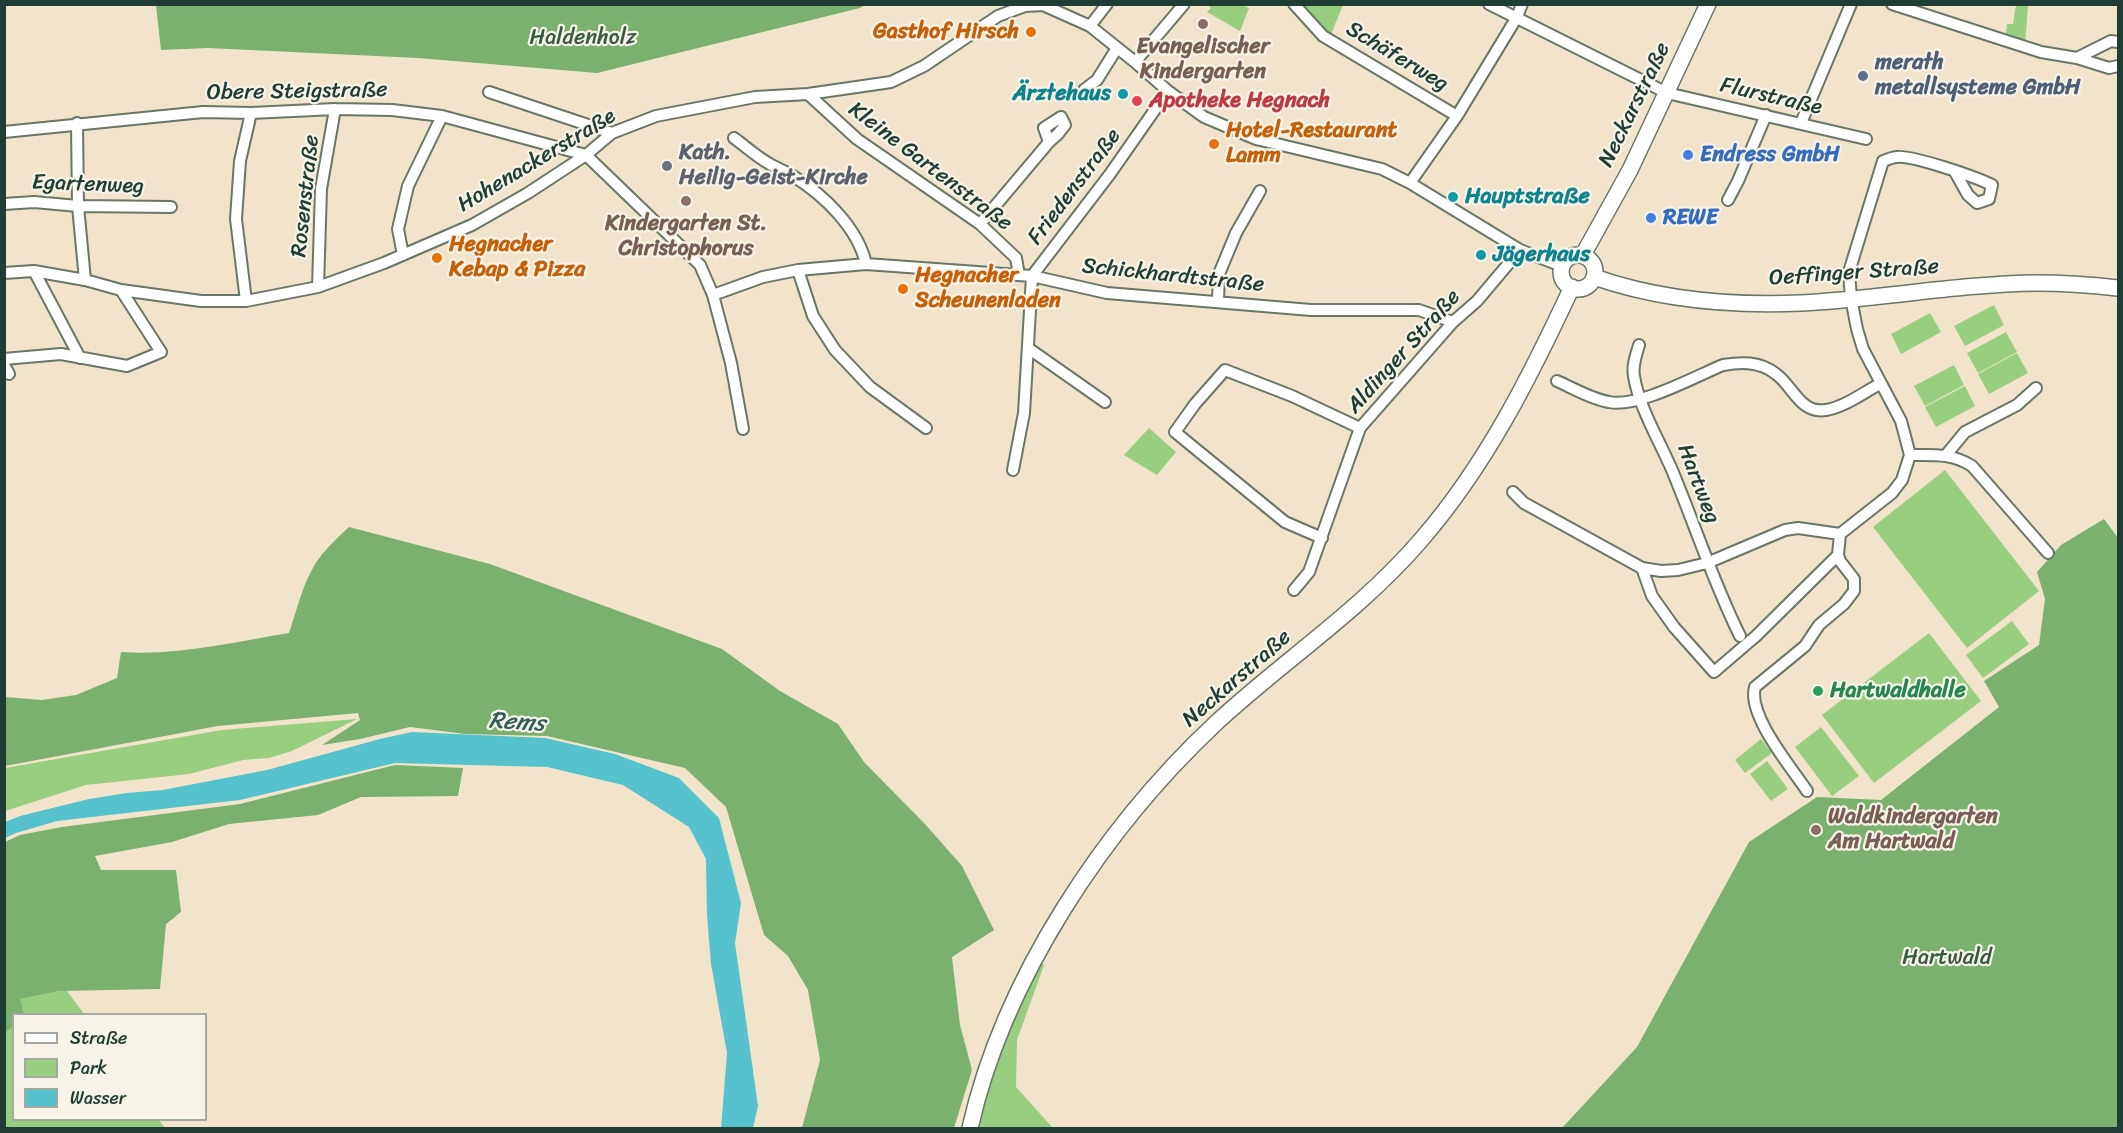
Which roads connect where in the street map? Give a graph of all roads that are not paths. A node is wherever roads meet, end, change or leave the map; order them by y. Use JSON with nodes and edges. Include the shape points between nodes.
{"nodes":[{"id":1,"x":1107,"y":4,"type":"edge"},
{"id":2,"x":1184,"y":4,"type":"edge"},
{"id":3,"x":1294,"y":4,"type":"edge"},
{"id":4,"x":1489,"y":4,"type":"edge"},
{"id":5,"x":1522,"y":4,"type":"edge"},
{"id":6,"x":1708,"y":4,"type":"edge"},
{"id":7,"x":1851,"y":4,"type":"edge"},
{"id":8,"x":1892,"y":4,"type":"edge"},
{"id":9,"x":1043,"y":5,"type":"edge"},
{"id":10,"x":1517,"y":17,"type":"junction"},
{"id":11,"x":1090,"y":26,"type":"junction"},
{"id":12,"x":2118,"y":42,"type":"edge"},
{"id":13,"x":1118,"y":48,"type":"junction"},
{"id":14,"x":2077,"y":58,"type":"junction"},
{"id":15,"x":1135,"y":62,"type":"junction"},
{"id":16,"x":2118,"y":66,"type":"edge"},
{"id":17,"x":1084,"y":90,"type":"dead end"},
{"id":18,"x":489,"y":92,"type":"dead end"},
{"id":19,"x":1168,"y":92,"type":"junction"},
{"id":20,"x":1667,"y":93,"type":"junction"},
{"id":21,"x":808,"y":94,"type":"junction"},
{"id":22,"x":335,"y":109,"type":"junction"},
{"id":23,"x":251,"y":114,"type":"junction"},
{"id":24,"x":1766,"y":115,"type":"junction"},
{"id":25,"x":442,"y":116,"type":"junction"},
{"id":26,"x":1456,"y":116,"type":"junction"},
{"id":27,"x":77,"y":123,"type":"junction"},
{"id":28,"x":1802,"y":123,"type":"junction"},
{"id":29,"x":4,"y":132,"type":"edge"},
{"id":30,"x":612,"y":133,"type":"junction"},
{"id":31,"x":734,"y":138,"type":"dead end"},
{"id":32,"x":1866,"y":139,"type":"dead end"},
{"id":33,"x":1049,"y":142,"type":"dead end"},
{"id":34,"x":586,"y":155,"type":"junction"},
{"id":35,"x":1955,"y":172,"type":"dead end"},
{"id":36,"x":1410,"y":183,"type":"junction"},
{"id":37,"x":1260,"y":191,"type":"dead end"},
{"id":38,"x":1728,"y":200,"type":"dead end"},
{"id":39,"x":4,"y":204,"type":"edge"},
{"id":40,"x":78,"y":206,"type":"junction"},
{"id":41,"x":171,"y":207,"type":"dead end"},
{"id":42,"x":980,"y":224,"type":"junction"},
{"id":43,"x":1520,"y":250,"type":"junction"},
{"id":44,"x":403,"y":255,"type":"junction"},
{"id":45,"x":1583,"y":255,"type":"junction"},
{"id":46,"x":866,"y":264,"type":"junction"},
{"id":47,"x":1562,"y":266,"type":"junction"},
{"id":48,"x":798,"y":270,"type":"junction"},
{"id":49,"x":34,"y":271,"type":"junction"},
{"id":50,"x":4,"y":273,"type":"edge"},
{"id":51,"x":1019,"y":275,"type":"junction"},
{"id":52,"x":1032,"y":276,"type":"junction"},
{"id":53,"x":1594,"y":278,"type":"junction"},
{"id":54,"x":85,"y":280,"type":"junction"},
{"id":55,"x":318,"y":287,"type":"junction"},
{"id":56,"x":1572,"y":287,"type":"junction"},
{"id":57,"x":2118,"y":288,"type":"edge"},
{"id":58,"x":121,"y":290,"type":"junction"},
{"id":59,"x":712,"y":295,"type":"junction"},
{"id":60,"x":1851,"y":298,"type":"junction"},
{"id":61,"x":246,"y":301,"type":"junction"},
{"id":62,"x":1218,"y":301,"type":"junction"},
{"id":63,"x":1453,"y":322,"type":"junction"},
{"id":64,"x":1639,"y":345,"type":"dead end"},
{"id":65,"x":1028,"y":348,"type":"junction"},
{"id":66,"x":80,"y":358,"type":"junction"},
{"id":67,"x":4,"y":360,"type":"edge"},
{"id":68,"x":1557,"y":381,"type":"dead end"},
{"id":69,"x":1880,"y":384,"type":"junction"},
{"id":70,"x":2036,"y":388,"type":"dead end"},
{"id":71,"x":1640,"y":400,"type":"junction"},
{"id":72,"x":1105,"y":402,"type":"dead end"},
{"id":73,"x":926,"y":428,"type":"dead end"},
{"id":74,"x":1360,"y":428,"type":"junction"},
{"id":75,"x":743,"y":429,"type":"dead end"},
{"id":76,"x":1946,"y":454,"type":"junction"},
{"id":77,"x":1910,"y":455,"type":"junction"},
{"id":78,"x":1012,"y":470,"type":"dead end"},
{"id":79,"x":1513,"y":492,"type":"dead end"},
{"id":80,"x":1840,"y":534,"type":"junction"},
{"id":81,"x":1322,"y":538,"type":"junction"},
{"id":82,"x":2048,"y":553,"type":"dead end"},
{"id":83,"x":1838,"y":555,"type":"junction"},
{"id":84,"x":1707,"y":563,"type":"junction"},
{"id":85,"x":1642,"y":568,"type":"junction"},
{"id":86,"x":1294,"y":590,"type":"dead end"},
{"id":87,"x":1740,"y":636,"type":"dead end"},
{"id":88,"x":1807,"y":791,"type":"dead end"},
{"id":89,"x":970,"y":1128,"type":"edge"}],
"edges":[{"from":1,"to":11,"type":"street"},
{"from":2,"to":15,"type":"street"},
{"from":3,"to":26,"type":"street","name":"Schäferweg","via":[[1323,36]]},
{"from":4,"to":10,"type":"street","name":"Flurstraße"},
{"from":5,"to":10,"type":"street"},
{"from":6,"to":20,"type":"main road","name":"Neckarstraße"},
{"from":7,"to":28,"type":"street"},
{"from":8,"to":14,"type":"street","via":[[2041,52]]},
{"from":9,"to":11,"type":"street"},
{"from":9,"to":21,"type":"street","name":"Hohenackerstraße","via":[[1025,6],[998,16],[924,66],[891,82]]},
{"from":10,"to":20,"type":"street","name":"Flurstraße"},
{"from":10,"to":26,"type":"street"},
{"from":11,"to":13,"type":"street"},
{"from":12,"to":14,"type":"street","via":[[2111,41]]},
{"from":13,"to":15,"type":"street"},
{"from":13,"to":17,"type":"street","via":[[1097,80]]},
{"from":14,"to":16,"type":"street","via":[[2109,68]]},
{"from":15,"to":19,"type":"street"},
{"from":18,"to":30,"type":"street"},
{"from":19,"to":36,"type":"street","via":[[1204,117],[1247,136],[1383,169]]},
{"from":19,"to":52,"type":"street","name":"Friedenstraße"},
{"from":20,"to":24,"type":"street","name":"Flurstraße"},
{"from":20,"to":45,"type":"main road","name":"Neckarstraße"},
{"from":21,"to":30,"type":"street","name":"Hohenackerstraße","via":[[755,97],[664,113]]},
{"from":21,"to":42,"type":"street","name":"Kleine Gartenstraße","via":[[857,140]]},
{"from":22,"to":23,"type":"street","name":"Obere Steigstraße"},
{"from":22,"to":25,"type":"street","name":"Obere Steigstraße"},
{"from":22,"to":55,"type":"street","name":"Rosenstraße","via":[[321,189]]},
{"from":23,"to":27,"type":"street","name":"Obere Steigstraße","via":[[203,112]]},
{"from":23,"to":61,"type":"street","via":[[240,160],[236,219]]},
{"from":24,"to":28,"type":"street","name":"Flurstraße"},
{"from":24,"to":38,"type":"street"},
{"from":25,"to":34,"type":"street","name":"Obere Steigstraße"},
{"from":25,"to":44,"type":"street","via":[[408,186],[398,229]]},
{"from":26,"to":36,"type":"street"},
{"from":27,"to":29,"type":"street","name":"Obere Steigstraße"},
{"from":27,"to":40,"type":"street"},
{"from":28,"to":32,"type":"street","name":"Flurstraße"},
{"from":30,"to":34,"type":"street","name":"Hohenackerstraße"},
{"from":31,"to":46,"type":"street","via":[[821,198],[854,234]]},
{"from":33,"to":42,"type":"street"},
{"from":34,"to":44,"type":"street","name":"Hohenackerstraße","via":[[472,225]]},
{"from":34,"to":59,"type":"street","via":[[700,265]]},
{"from":35,"to":60,"type":"street","via":[[1897,157],[1883,161],[1849,272]]},
{"from":36,"to":43,"type":"street"},
{"from":37,"to":62,"type":"street","via":[[1219,274]]},
{"from":39,"to":40,"type":"street","name":"Egartenweg"},
{"from":40,"to":41,"type":"street","name":"Egartenweg"},
{"from":40,"to":54,"type":"street"},
{"from":42,"to":51,"type":"street","name":"Kleine Gartenstraße","via":[[1016,258]]},
{"from":43,"to":47,"type":"street"},
{"from":43,"to":63,"type":"street","name":"Aldinger Straße","via":[[1477,301]]},
{"from":44,"to":55,"type":"street","name":"Hohenackerstraße"},
{"from":45,"to":47,"type":"main road","via":[[1571,256]]},
{"from":45,"to":53,"type":"main road","via":[[1594,264]]},
{"from":46,"to":48,"type":"street","name":"Schickhardtstraße"},
{"from":46,"to":51,"type":"street","name":"Schickhardtstraße"},
{"from":47,"to":56,"type":"main road","via":[[1564,281]]},
{"from":48,"to":59,"type":"street","name":"Schickhardtstraße","via":[[763,277]]},
{"from":48,"to":73,"type":"street","via":[[813,316],[835,350],[870,387]]},
{"from":49,"to":50,"type":"street","name":"Hohenackerstraße"},
{"from":49,"to":54,"type":"street","name":"Hohenackerstraße"},
{"from":49,"to":66,"type":"street"},
{"from":51,"to":52,"type":"street","name":"Schickhardtstraße"},
{"from":52,"to":62,"type":"street","name":"Schickhardtstraße","via":[[1107,293]]},
{"from":52,"to":65,"type":"street"},
{"from":53,"to":56,"type":"main road","via":[[1585,287]]},
{"from":53,"to":60,"type":"main road","name":"Oeffinger Straße","via":[[1669,296],[1745,303]]},
{"from":54,"to":58,"type":"street","name":"Hohenackerstraße"},
{"from":55,"to":61,"type":"street","name":"Hohenackerstraße"},
{"from":56,"to":89,"type":"main road","name":"Neckarstraße","via":[[1517,400],[1438,519],[1360,603],[1195,744],[1164,776],[1102,854],[1039,950],[1018,992],[985,1075]]},
{"from":57,"to":60,"type":"main road","name":"Oeffinger Straße","via":[[2002,284]]},
{"from":58,"to":61,"type":"street","name":"Hohenackerstraße","via":[[201,301]]},
{"from":58,"to":66,"type":"street","via":[[161,352],[127,366]]},
{"from":59,"to":75,"type":"street","via":[[731,363]]},
{"from":60,"to":69,"type":"street","via":[[1863,349]]},
{"from":62,"to":63,"type":"street","name":"Schickhardtstraße","via":[[1311,310],[1419,310]]},
{"from":63,"to":74,"type":"street","name":"Aldinger Straße"},
{"from":64,"to":71,"type":"street","name":"Hartweg","via":[[1633,365]]},
{"from":65,"to":72,"type":"street"},
{"from":65,"to":78,"type":"street","via":[[1024,413]]},
{"from":66,"to":67,"type":"street","via":[[61,354]]},
{"from":68,"to":71,"type":"street","via":[[1608,402]]},
{"from":69,"to":71,"type":"street","via":[[1835,408],[1814,410],[1802,404],[1771,370],[1754,363],[1737,363],[1723,365]]},
{"from":69,"to":77,"type":"street","via":[[1901,421]]},
{"from":70,"to":76,"type":"street","via":[[2017,405],[1965,432]]},
{"from":71,"to":84,"type":"street","name":"Hartweg","via":[[1676,479]]},
{"from":74,"to":81,"type":"street","name":"Aldinger Straße"},
{"from":74,"to":81,"type":"street","via":[[1225,370],[1174,432],[1285,522]]},
{"from":76,"to":77,"type":"street"},
{"from":76,"to":82,"type":"street","via":[[1972,466]]},
{"from":77,"to":80,"type":"street","via":[[1902,480],[1892,493]]},
{"from":79,"to":85,"type":"street","via":[[1524,503]]},
{"from":80,"to":83,"type":"street"},
{"from":80,"to":84,"type":"street","via":[[1785,530]]},
{"from":81,"to":86,"type":"street","name":"Aldinger Straße","via":[[1309,572]]},
{"from":83,"to":85,"type":"street","via":[[1714,672],[1652,596]]},
{"from":83,"to":88,"type":"street","via":[[1854,579],[1854,591],[1845,604],[1819,625],[1805,646],[1755,687],[1753,694],[1763,725]]},
{"from":84,"to":85,"type":"street","via":[[1678,570]]},
{"from":84,"to":87,"type":"street","name":"Hartweg"}]}
